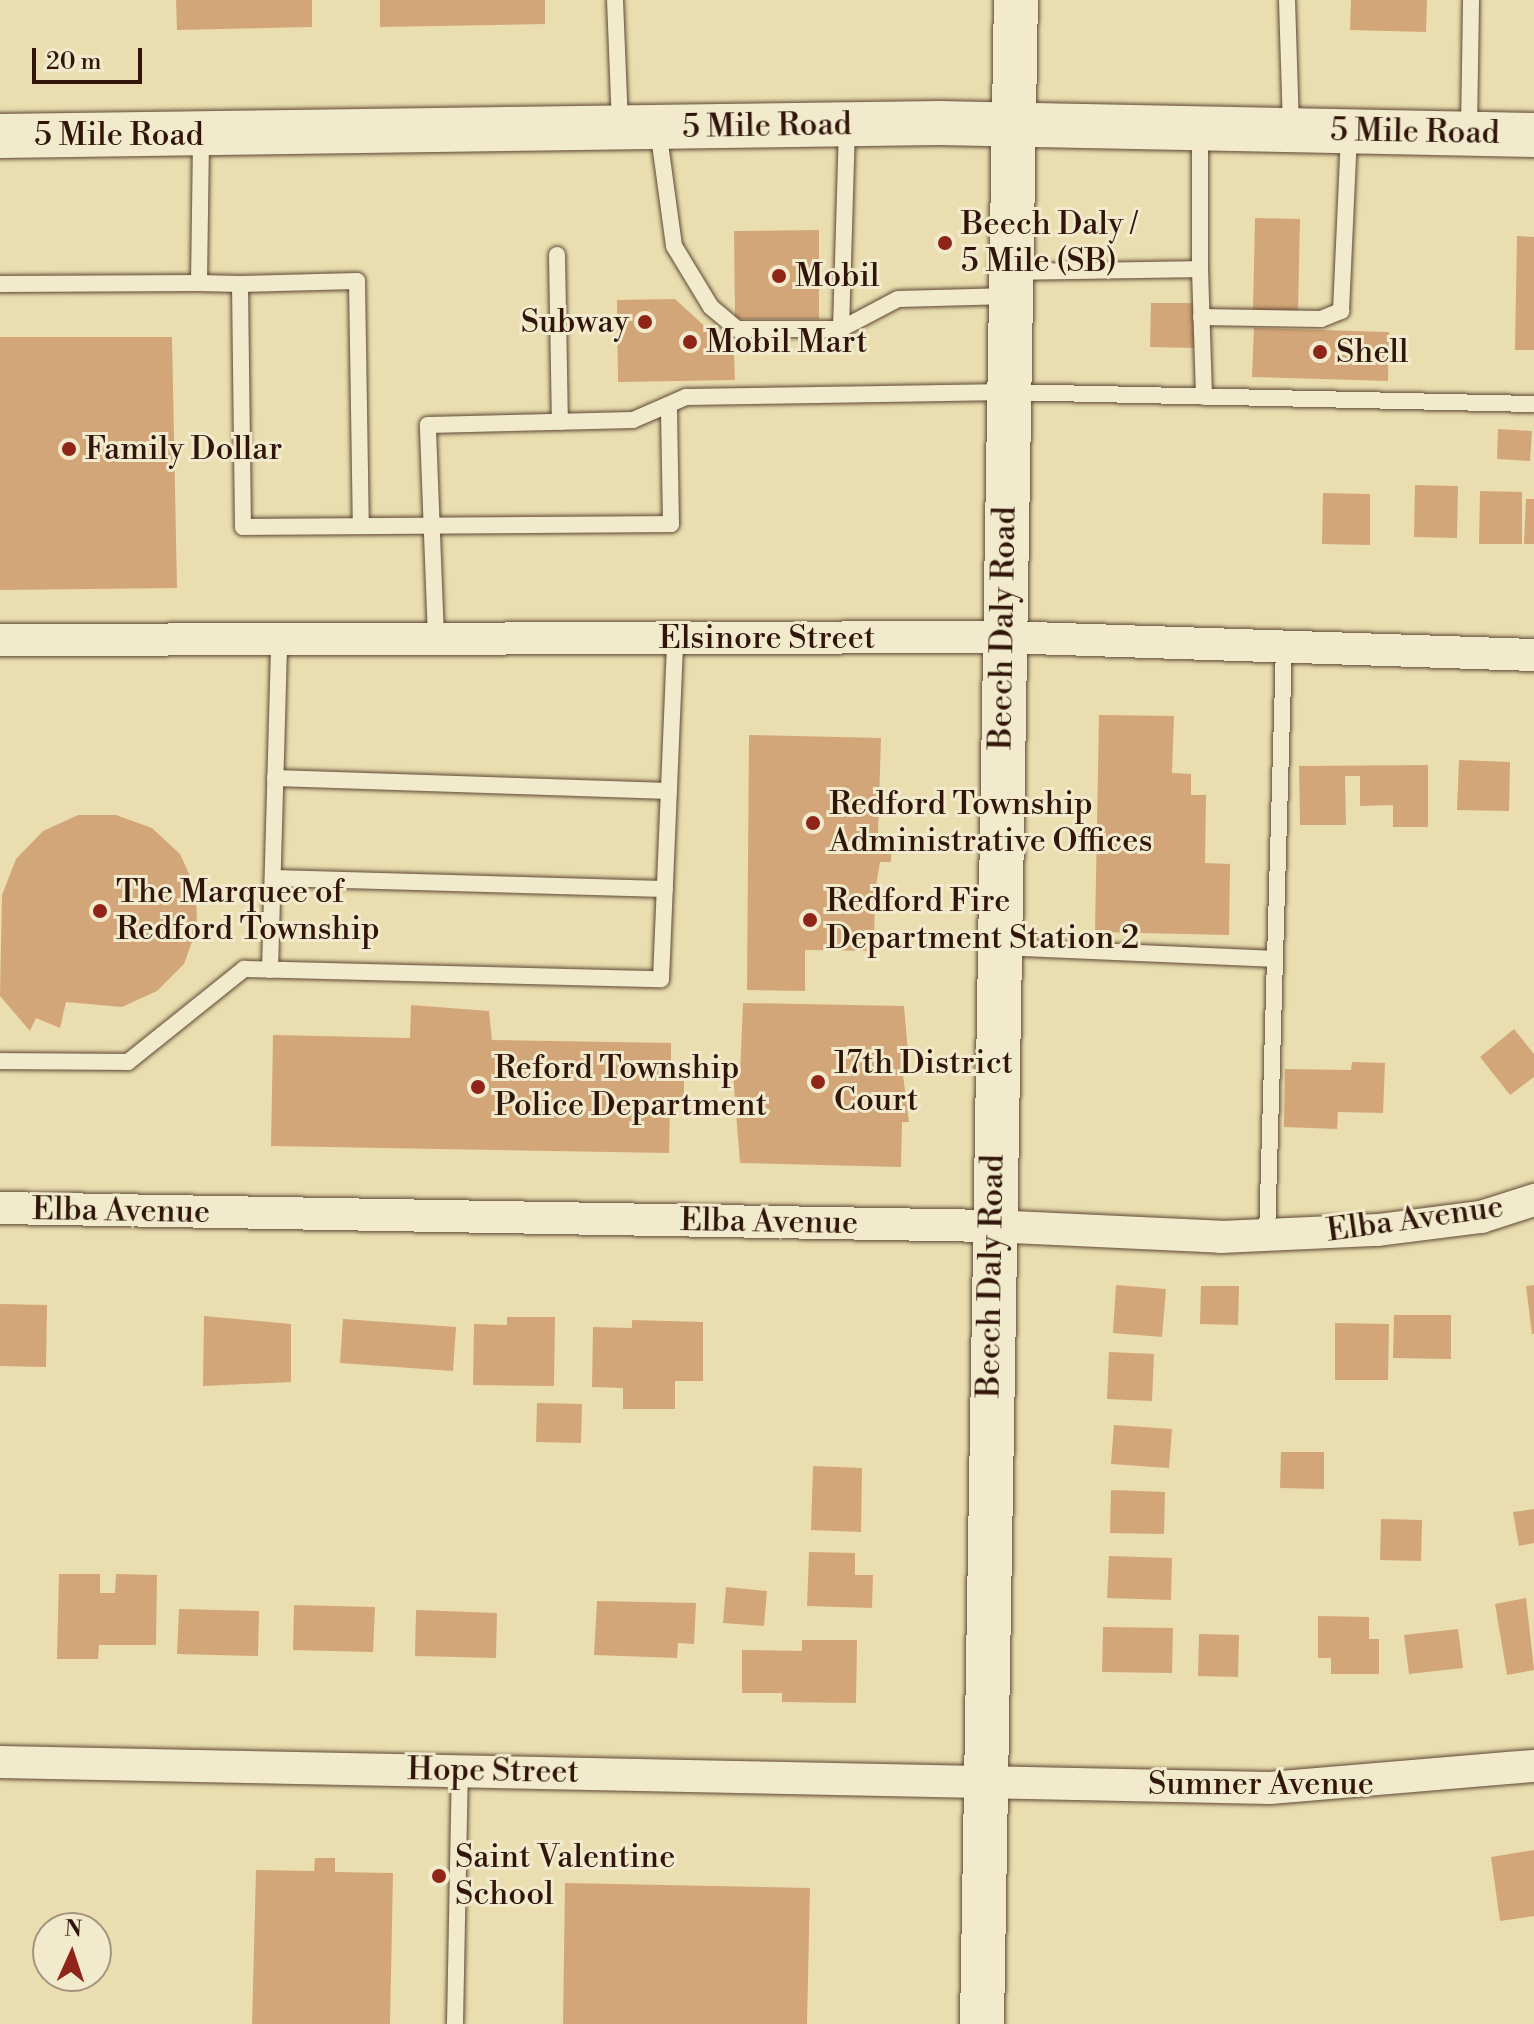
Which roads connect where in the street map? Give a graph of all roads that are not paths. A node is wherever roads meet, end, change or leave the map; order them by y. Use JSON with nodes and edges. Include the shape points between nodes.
{"nodes":[{"id":1,"x":615,"y":0,"type":"edge"},
{"id":2,"x":1016,"y":0,"type":"edge"},
{"id":3,"x":1287,"y":0,"type":"edge"},
{"id":4,"x":1471,"y":0,"type":"edge"},
{"id":5,"x":847,"y":124,"type":"junction"},
{"id":6,"x":1015,"y":124,"type":"junction"},
{"id":7,"x":1200,"y":127,"type":"junction"},
{"id":8,"x":639,"y":128,"type":"junction"},
{"id":9,"x":1291,"y":130,"type":"junction"},
{"id":10,"x":1349,"y":131,"type":"junction"},
{"id":11,"x":1469,"y":133,"type":"junction"},
{"id":12,"x":201,"y":135,"type":"junction"},
{"id":13,"x":1534,"y":135,"type":"edge"},
{"id":14,"x":0,"y":136,"type":"edge"},
{"id":15,"x":557,"y":255,"type":"dead end"},
{"id":16,"x":1200,"y":269,"type":"junction"},
{"id":17,"x":199,"y":283,"type":"junction"},
{"id":18,"x":0,"y":284,"type":"edge"},
{"id":19,"x":240,"y":284,"type":"junction"},
{"id":20,"x":1010,"y":284,"type":"junction"},
{"id":21,"x":1201,"y":317,"type":"junction"},
{"id":22,"x":841,"y":329,"type":"junction"},
{"id":23,"x":1008,"y":392,"type":"junction"},
{"id":24,"x":1204,"y":397,"type":"junction"},
{"id":25,"x":1534,"y":404,"type":"edge"},
{"id":26,"x":669,"y":405,"type":"junction"},
{"id":27,"x":560,"y":422,"type":"junction"},
{"id":28,"x":361,"y":524,"type":"junction"},
{"id":29,"x":431,"y":524,"type":"junction"},
{"id":30,"x":1002,"y":637,"type":"junction"},
{"id":31,"x":436,"y":638,"type":"junction"},
{"id":32,"x":675,"y":639,"type":"junction"},
{"id":33,"x":0,"y":640,"type":"edge"},
{"id":34,"x":279,"y":640,"type":"junction"},
{"id":35,"x":1284,"y":647,"type":"junction"},
{"id":36,"x":1534,"y":655,"type":"edge"},
{"id":37,"x":275,"y":778,"type":"junction"},
{"id":38,"x":669,"y":791,"type":"junction"},
{"id":39,"x":273,"y":878,"type":"junction"},
{"id":40,"x":665,"y":889,"type":"junction"},
{"id":41,"x":997,"y":947,"type":"junction"},
{"id":42,"x":1275,"y":959,"type":"junction"},
{"id":43,"x":270,"y":970,"type":"junction"},
{"id":44,"x":0,"y":1061,"type":"edge"},
{"id":45,"x":1534,"y":1200,"type":"edge"},
{"id":46,"x":0,"y":1208,"type":"edge"},
{"id":47,"x":991,"y":1226,"type":"junction"},
{"id":48,"x":1267,"y":1236,"type":"junction"},
{"id":49,"x":0,"y":1762,"type":"edge"},
{"id":50,"x":1534,"y":1766,"type":"edge"},
{"id":51,"x":460,"y":1770,"type":"junction"},
{"id":52,"x":986,"y":1780,"type":"junction"},
{"id":53,"x":455,"y":2024,"type":"edge"},
{"id":54,"x":982,"y":2024,"type":"edge"}],
"edges":[{"from":1,"to":8,"type":"lane"},
{"from":2,"to":6,"type":"main road","name":"Beech Daly Road"},
{"from":3,"to":9,"type":"lane"},
{"from":4,"to":11,"type":"lane"},
{"from":5,"to":6,"type":"main road","name":"5 Mile Road"},
{"from":5,"to":8,"type":"main road","name":"5 Mile Road"},
{"from":5,"to":22,"type":"lane"},
{"from":6,"to":7,"type":"main road","name":"5 Mile Road"},
{"from":6,"to":20,"type":"main road","name":"Beech Daly Road"},
{"from":7,"to":9,"type":"main road","name":"5 Mile Road"},
{"from":7,"to":16,"type":"lane"},
{"from":8,"to":12,"type":"main road","name":"5 Mile Road"},
{"from":8,"to":22,"type":"lane","via":[[674,246],[711,307],[737,329]]},
{"from":9,"to":10,"type":"main road","name":"5 Mile Road"},
{"from":10,"to":11,"type":"main road","name":"5 Mile Road"},
{"from":10,"to":21,"type":"lane","via":[[1341,311],[1321,319]]},
{"from":11,"to":13,"type":"main road","name":"5 Mile Road"},
{"from":12,"to":14,"type":"main road","name":"5 Mile Road"},
{"from":12,"to":17,"type":"lane"},
{"from":15,"to":27,"type":"lane"},
{"from":16,"to":20,"type":"lane"},
{"from":16,"to":21,"type":"lane"},
{"from":17,"to":18,"type":"lane"},
{"from":17,"to":19,"type":"lane"},
{"from":19,"to":28,"type":"lane","via":[[357,281]]},
{"from":19,"to":28,"type":"lane","via":[[243,527]]},
{"from":20,"to":22,"type":"lane","via":[[898,299]]},
{"from":20,"to":23,"type":"main road","name":"Beech Daly Road"},
{"from":21,"to":24,"type":"lane"},
{"from":23,"to":24,"type":"lane"},
{"from":23,"to":26,"type":"lane","via":[[686,397]]},
{"from":23,"to":30,"type":"main road","name":"Beech Daly Road"},
{"from":24,"to":25,"type":"lane"},
{"from":26,"to":27,"type":"lane","via":[[633,420]]},
{"from":26,"to":29,"type":"lane","via":[[671,524]]},
{"from":27,"to":29,"type":"lane","via":[[428,425]]},
{"from":28,"to":29,"type":"lane"},
{"from":29,"to":31,"type":"lane"},
{"from":30,"to":32,"type":"street","name":"Elsinore Street"},
{"from":30,"to":35,"type":"street","name":"Elsinore Street"},
{"from":30,"to":41,"type":"main road","name":"Beech Daly Road"},
{"from":31,"to":32,"type":"street","name":"Elsinore Street"},
{"from":31,"to":34,"type":"street","name":"Elsinore Street"},
{"from":32,"to":38,"type":"lane"},
{"from":33,"to":34,"type":"street","name":"Elsinore Street"},
{"from":34,"to":37,"type":"lane"},
{"from":35,"to":36,"type":"street","name":"Elsinore Street"},
{"from":35,"to":42,"type":"lane"},
{"from":37,"to":38,"type":"lane"},
{"from":37,"to":39,"type":"lane"},
{"from":38,"to":40,"type":"lane"},
{"from":39,"to":40,"type":"lane"},
{"from":39,"to":43,"type":"lane"},
{"from":40,"to":43,"type":"lane","via":[[661,979]]},
{"from":41,"to":42,"type":"lane"},
{"from":41,"to":47,"type":"main road","name":"Beech Daly Road"},
{"from":42,"to":48,"type":"lane"},
{"from":43,"to":44,"type":"lane","via":[[244,969],[128,1062]]},
{"from":45,"to":48,"type":"street","name":"Elba Avenue","via":[[1481,1217]]},
{"from":46,"to":47,"type":"street","name":"Elba Avenue"},
{"from":47,"to":48,"type":"street","name":"Elba Avenue"},
{"from":47,"to":52,"type":"main road","name":"Beech Daly Road"},
{"from":49,"to":51,"type":"street","name":"Hope Street"},
{"from":50,"to":52,"type":"street","name":"Sumner Avenue","via":[[1270,1788]]},
{"from":51,"to":52,"type":"street","name":"Hope Street"},
{"from":51,"to":53,"type":"lane"},
{"from":52,"to":54,"type":"main road","name":"Beech Daly Road"}]}
